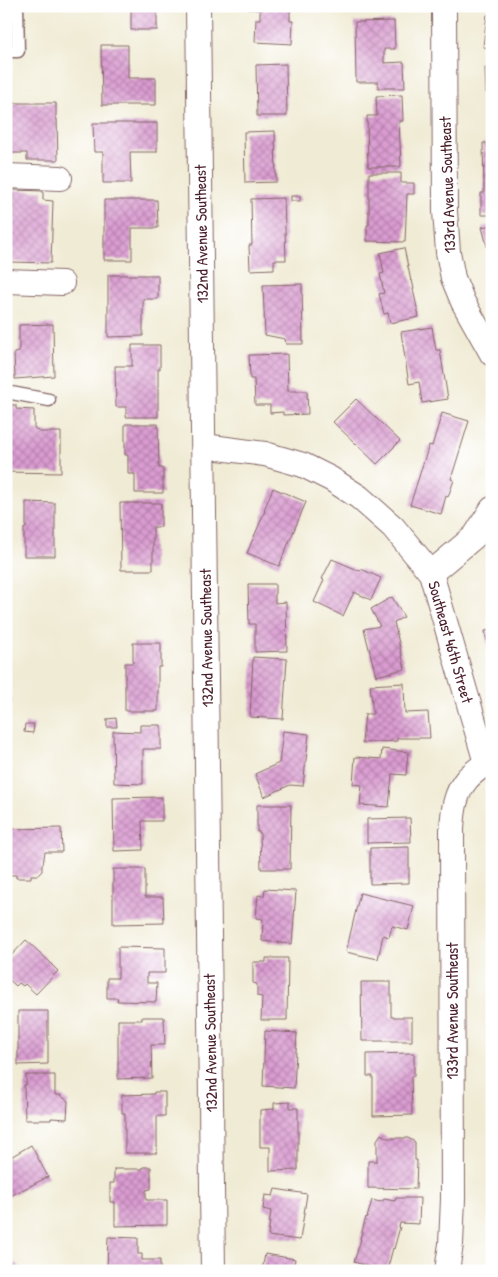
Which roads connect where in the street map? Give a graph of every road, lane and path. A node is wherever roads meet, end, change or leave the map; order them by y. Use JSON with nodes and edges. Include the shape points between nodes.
{"nodes":[{"id":1,"x":18,"y":6,"type":"edge"},
{"id":2,"x":198,"y":6,"type":"edge"},
{"id":3,"x":444,"y":6,"type":"edge"},
{"id":4,"x":6,"y":51,"type":"edge"},
{"id":5,"x":6,"y":176,"type":"edge"},
{"id":6,"x":60,"y":178,"type":"dead end"},
{"id":7,"x":6,"y":281,"type":"edge"},
{"id":8,"x":62,"y":283,"type":"dead end"},
{"id":9,"x":492,"y":354,"type":"edge"},
{"id":10,"x":6,"y":392,"type":"edge"},
{"id":11,"x":49,"y":400,"type":"dead end"},
{"id":12,"x":204,"y":446,"type":"junction"},
{"id":13,"x":492,"y":509,"type":"edge"},
{"id":14,"x":431,"y":573,"type":"junction"},
{"id":15,"x":489,"y":765,"type":"edge"},
{"id":16,"x":213,"y":1271,"type":"edge"},
{"id":17,"x":447,"y":1271,"type":"edge"}],
"edges":[{"from":1,"to":4,"type":"lane","via":[[18,51]]},
{"from":2,"to":12,"type":"street","name":"132nd Avenue Southeast"},
{"from":3,"to":9,"type":"street","name":"133rd Avenue Southeast","via":[[444,211],[448,252],[453,278],[463,302]]},
{"from":5,"to":6,"type":"street"},
{"from":7,"to":8,"type":"street"},
{"from":10,"to":11,"type":"lane"},
{"from":12,"to":14,"type":"street","name":"Southeast 46th Street","via":[[265,454],[303,465],[331,479],[359,497],[393,527]]},
{"from":12,"to":16,"type":"street","name":"132nd Avenue Southeast"},
{"from":13,"to":14,"type":"street","via":[[475,536]]},
{"from":14,"to":15,"type":"street","name":"Southeast 46th Street"},
{"from":15,"to":17,"type":"street","name":"133rd Avenue Southeast","via":[[467,778],[454,808],[452,829],[453,1199]]}]}
